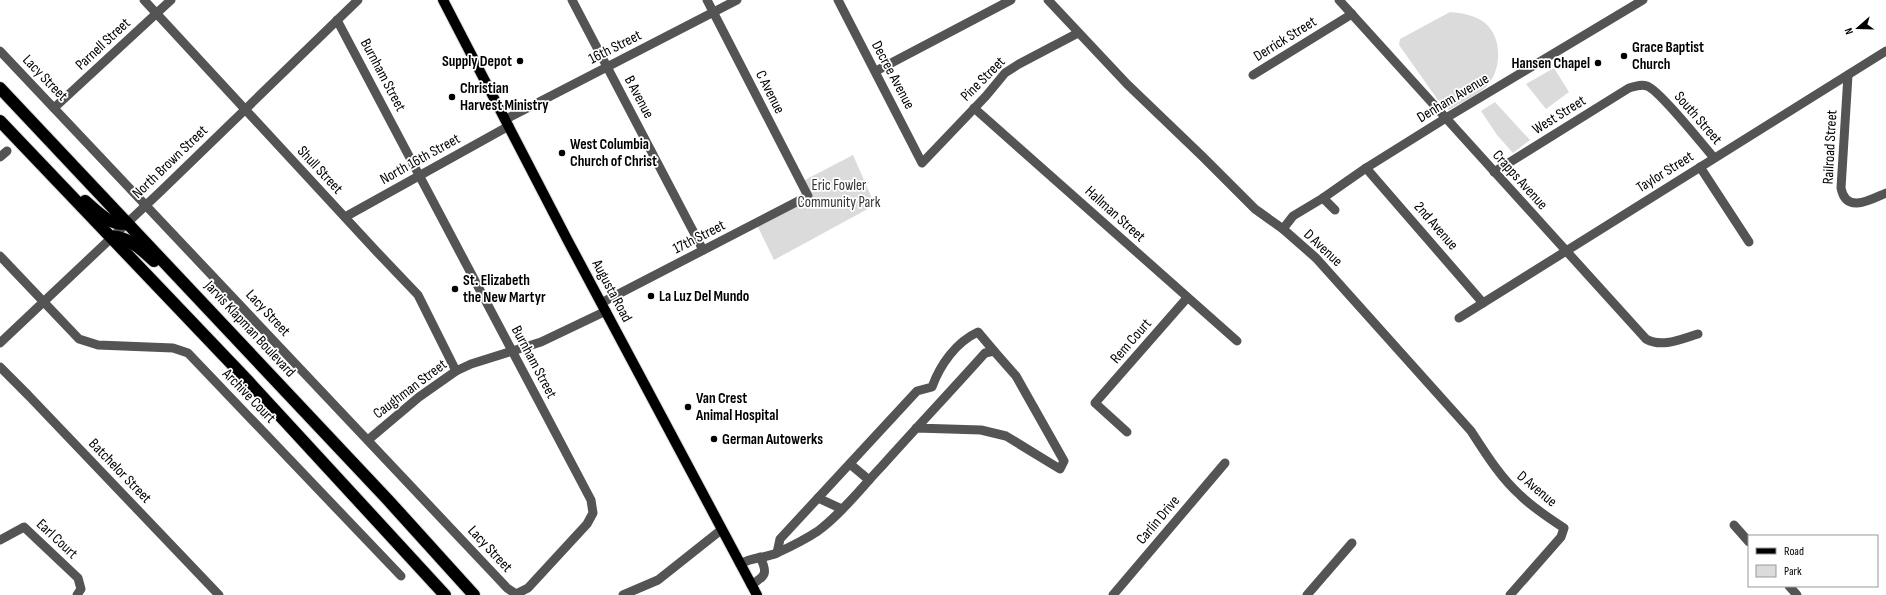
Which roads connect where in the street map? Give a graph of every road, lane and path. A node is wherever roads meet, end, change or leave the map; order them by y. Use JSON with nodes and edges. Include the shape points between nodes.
{"nodes":[{"id":1,"x":144,"y":0,"type":"edge"},
{"id":2,"x":171,"y":0,"type":"edge"},
{"id":3,"x":344,"y":0,"type":"edge"},
{"id":4,"x":358,"y":0,"type":"edge"},
{"id":5,"x":443,"y":0,"type":"edge"},
{"id":6,"x":572,"y":0,"type":"edge"},
{"id":7,"x":707,"y":0,"type":"edge"},
{"id":8,"x":737,"y":0,"type":"edge"},
{"id":9,"x":838,"y":0,"type":"edge"},
{"id":10,"x":1011,"y":0,"type":"edge"},
{"id":11,"x":1048,"y":0,"type":"edge"},
{"id":12,"x":1339,"y":0,"type":"edge"},
{"id":13,"x":1644,"y":0,"type":"edge"},
{"id":14,"x":350,"y":7,"type":"junction"},
{"id":15,"x":714,"y":12,"type":"junction"},
{"id":16,"x":156,"y":13,"type":"junction"},
{"id":17,"x":1352,"y":14,"type":"junction"},
{"id":18,"x":337,"y":20,"type":"junction"},
{"id":19,"x":1078,"y":33,"type":"junction"},
{"id":20,"x":0,"y":51,"type":"edge"},
{"id":21,"x":1886,"y":51,"type":"edge"},
{"id":22,"x":607,"y":67,"type":"junction"},
{"id":23,"x":876,"y":72,"type":"junction"},
{"id":24,"x":1252,"y":75,"type":"dead end"},
{"id":25,"x":1848,"y":75,"type":"junction"},
{"id":26,"x":1641,"y":85,"type":"joint"},
{"id":27,"x":0,"y":88,"type":"edge"},
{"id":28,"x":54,"y":108,"type":"junction"},
{"id":29,"x":974,"y":108,"type":"junction"},
{"id":30,"x":245,"y":109,"type":"junction"},
{"id":31,"x":1446,"y":118,"type":"junction"},
{"id":32,"x":0,"y":121,"type":"edge"},
{"id":33,"x":508,"y":123,"type":"junction"},
{"id":34,"x":7,"y":151,"type":"dead end"},
{"id":35,"x":0,"y":157,"type":"edge"},
{"id":36,"x":1714,"y":158,"type":"junction"},
{"id":37,"x":922,"y":163,"type":"joint"},
{"id":38,"x":1700,"y":166,"type":"junction"},
{"id":39,"x":1366,"y":168,"type":"junction"},
{"id":40,"x":1494,"y":172,"type":"junction"},
{"id":41,"x":51,"y":174,"type":"junction"},
{"id":42,"x":420,"y":175,"type":"junction"},
{"id":43,"x":1886,"y":193,"type":"edge"},
{"id":44,"x":808,"y":196,"type":"joint"},
{"id":45,"x":1323,"y":198,"type":"junction"},
{"id":46,"x":146,"y":205,"type":"junction"},
{"id":47,"x":1335,"y":210,"type":"dead end"},
{"id":48,"x":344,"y":217,"type":"junction"},
{"id":49,"x":127,"y":223,"type":"junction"},
{"id":50,"x":1283,"y":229,"type":"junction"},
{"id":51,"x":111,"y":238,"type":"junction"},
{"id":52,"x":1749,"y":242,"type":"dead end"},
{"id":53,"x":703,"y":250,"type":"junction"},
{"id":54,"x":1565,"y":251,"type":"junction"},
{"id":55,"x":0,"y":256,"type":"edge"},
{"id":56,"x":198,"y":298,"type":"junction"},
{"id":57,"x":1187,"y":298,"type":"junction"},
{"id":58,"x":44,"y":301,"type":"junction"},
{"id":59,"x":1483,"y":303,"type":"junction"},
{"id":60,"x":604,"y":307,"type":"junction"},
{"id":61,"x":1459,"y":318,"type":"dead end"},
{"id":62,"x":1698,"y":334,"type":"dead end"},
{"id":63,"x":1237,"y":341,"type":"dead end"},
{"id":64,"x":0,"y":343,"type":"edge"},
{"id":65,"x":512,"y":351,"type":"junction"},
{"id":66,"x":994,"y":351,"type":"junction"},
{"id":67,"x":0,"y":367,"type":"edge"},
{"id":68,"x":456,"y":371,"type":"junction"},
{"id":69,"x":932,"y":387,"type":"junction"},
{"id":70,"x":944,"y":398,"type":"junction"},
{"id":71,"x":916,"y":428,"type":"junction"},
{"id":72,"x":1127,"y":432,"type":"dead end"},
{"id":73,"x":368,"y":440,"type":"junction"},
{"id":74,"x":1225,"y":463,"type":"dead end"},
{"id":75,"x":850,"y":464,"type":"junction"},
{"id":76,"x":869,"y":480,"type":"junction"},
{"id":77,"x":818,"y":498,"type":"junction"},
{"id":78,"x":842,"y":510,"type":"junction"},
{"id":79,"x":1734,"y":525,"type":"dead end"},
{"id":80,"x":722,"y":530,"type":"junction"},
{"id":81,"x":0,"y":540,"type":"edge"},
{"id":82,"x":1748,"y":541,"type":"edge"},
{"id":83,"x":1352,"y":543,"type":"dead end"},
{"id":84,"x":777,"y":553,"type":"junction"},
{"id":85,"x":760,"y":557,"type":"junction"},
{"id":86,"x":740,"y":564,"type":"junction"},
{"id":87,"x":401,"y":576,"type":"dead end"},
{"id":88,"x":751,"y":585,"type":"junction"},
{"id":89,"x":1790,"y":587,"type":"edge"},
{"id":90,"x":516,"y":594,"type":"joint"},
{"id":91,"x":77,"y":595,"type":"edge"},
{"id":92,"x":219,"y":595,"type":"edge"},
{"id":93,"x":445,"y":595,"type":"edge"},
{"id":94,"x":474,"y":595,"type":"edge"},
{"id":95,"x":623,"y":595,"type":"edge"},
{"id":96,"x":756,"y":595,"type":"edge"},
{"id":97,"x":1113,"y":595,"type":"edge"},
{"id":98,"x":1307,"y":595,"type":"edge"},
{"id":99,"x":1510,"y":595,"type":"edge"},
{"id":100,"x":1797,"y":595,"type":"edge"}],
"edges":[{"from":1,"to":16,"type":"street","name":"Shull Street"},
{"from":2,"to":16,"type":"street","name":"Parnell Street"},
{"from":3,"to":14,"type":"street"},
{"from":4,"to":14,"type":"street","name":"North Brown Street"},
{"from":5,"to":33,"type":"main road","name":"Augusta Road"},
{"from":6,"to":22,"type":"street","name":"B Avenue"},
{"from":7,"to":15,"type":"street","name":"C Avenue"},
{"from":8,"to":15,"type":"street","name":"16th Street"},
{"from":9,"to":23,"type":"street","name":"Decree Avenue"},
{"from":10,"to":23,"type":"street"},
{"from":11,"to":19,"type":"street","name":"D Avenue"},
{"from":12,"to":17,"type":"street","name":"Crapps Avenue"},
{"from":13,"to":31,"type":"street","name":"Denham Avenue"},
{"from":14,"to":18,"type":"street","name":"North Brown Street"},
{"from":15,"to":22,"type":"street","name":"16th Street"},
{"from":15,"to":44,"type":"street","name":"C Avenue"},
{"from":16,"to":28,"type":"street","name":"Parnell Street"},
{"from":16,"to":30,"type":"street","name":"Shull Street"},
{"from":17,"to":24,"type":"street","name":"Derrick Street"},
{"from":17,"to":31,"type":"street","name":"Crapps Avenue"},
{"from":18,"to":30,"type":"street","name":"North Brown Street"},
{"from":18,"to":42,"type":"street","name":"Burnham Street"},
{"from":19,"to":29,"type":"street","name":"Pine Street","via":[[1011,68]]},
{"from":19,"to":50,"type":"street","name":"D Avenue","via":[[1255,209]]},
{"from":20,"to":28,"type":"street","name":"Lacy Street"},
{"from":21,"to":25,"type":"street","name":"Taylor Street"},
{"from":22,"to":33,"type":"street","name":"16th Street"},
{"from":22,"to":53,"type":"street","name":"B Avenue"},
{"from":23,"to":37,"type":"street","name":"Decree Avenue"},
{"from":25,"to":36,"type":"street","name":"Taylor Street"},
{"from":25,"to":43,"type":"street","name":"Railroad Street","via":[[1842,196],[1853,204]]},
{"from":26,"to":36,"type":"street","name":"South Street","via":[[1660,94]]},
{"from":26,"to":40,"type":"street","name":"West Street","via":[[1630,88]]},
{"from":27,"to":49,"type":"highway","name":"Jarvis Klapman Boulevard"},
{"from":28,"to":46,"type":"street","name":"Lacy Street"},
{"from":29,"to":37,"type":"street","name":"Pine Street"},
{"from":29,"to":57,"type":"street","name":"Hallman Street"},
{"from":30,"to":46,"type":"street","name":"North Brown Street"},
{"from":30,"to":48,"type":"street","name":"Shull Street"},
{"from":31,"to":39,"type":"street","name":"Denham Avenue"},
{"from":31,"to":40,"type":"street","name":"Crapps Avenue"},
{"from":32,"to":41,"type":"highway"},
{"from":33,"to":42,"type":"street","name":"North 16th Street"},
{"from":33,"to":60,"type":"main road","name":"Augusta Road"},
{"from":34,"to":35,"type":"street"},
{"from":36,"to":38,"type":"street","name":"Taylor Street"},
{"from":38,"to":52,"type":"street","name":"South Street"},
{"from":38,"to":54,"type":"street","name":"Taylor Street"},
{"from":39,"to":45,"type":"street","name":"Denham Avenue"},
{"from":39,"to":59,"type":"street","name":"2nd Avenue"},
{"from":40,"to":54,"type":"street","name":"Crapps Avenue"},
{"from":41,"to":49,"type":"highway","via":[[109,220]]},
{"from":41,"to":51,"type":"highway"},
{"from":42,"to":48,"type":"street","name":"North 16th Street"},
{"from":42,"to":65,"type":"street","name":"Burnham Street"},
{"from":44,"to":53,"type":"street","name":"17th Street"},
{"from":45,"to":47,"type":"street"},
{"from":45,"to":50,"type":"street","name":"Denham Avenue","via":[[1293,216]]},
{"from":46,"to":49,"type":"street","name":"North Brown Street"},
{"from":46,"to":73,"type":"street","name":"Lacy Street"},
{"from":48,"to":68,"type":"street","name":"Shull Street","via":[[418,295]]},
{"from":49,"to":51,"type":"street","name":"North Brown Street"},
{"from":49,"to":56,"type":"highway","name":"Jarvis Klapman Boulevard"},
{"from":50,"to":99,"type":"street","name":"D Avenue","via":[[1328,270],[1471,431],[1511,486],[1530,504],[1564,528],[1561,537]]},
{"from":51,"to":56,"type":"highway","via":[[121,238],[134,245]]},
{"from":51,"to":58,"type":"street","name":"North Brown Street"},
{"from":51,"to":93,"type":"highway","via":[[248,381]]},
{"from":53,"to":60,"type":"street","name":"17th Street"},
{"from":54,"to":59,"type":"street","name":"Taylor Street"},
{"from":54,"to":62,"type":"street","name":"Crapps Avenue","via":[[1646,339],[1664,343]]},
{"from":55,"to":58,"type":"street"},
{"from":56,"to":94,"type":"highway","name":"Jarvis Klapman Boulevard"},
{"from":57,"to":63,"type":"street","name":"Hallman Street"},
{"from":57,"to":72,"type":"street","name":"Rem Court","via":[[1095,403]]},
{"from":58,"to":64,"type":"street","name":"North Brown Street"},
{"from":58,"to":87,"type":"street","name":"Archive Court","via":[[79,339],[98,345],[173,348],[188,353]]},
{"from":59,"to":61,"type":"street","name":"Taylor Street"},
{"from":60,"to":65,"type":"street","name":"Caughman Street","via":[[545,341]]},
{"from":60,"to":80,"type":"main road","name":"Augusta Road"},
{"from":65,"to":68,"type":"street","name":"Caughman Street"},
{"from":65,"to":90,"type":"street","name":"Burnham Street","via":[[593,506],[593,513],[587,524],[528,588]]},
{"from":66,"to":69,"type":"street","via":[[978,332],[968,337],[947,357]]},
{"from":66,"to":70,"type":"street","via":[[985,353]]},
{"from":66,"to":71,"type":"street","via":[[1016,376],[1064,461],[1060,470],[1006,436],[981,430]]},
{"from":67,"to":92,"type":"street","name":"Batchelor Street"},
{"from":68,"to":73,"type":"street","name":"Caughman Street","via":[[419,397]]},
{"from":69,"to":70,"type":"street"},
{"from":69,"to":75,"type":"street","via":[[917,391]]},
{"from":70,"to":71,"type":"street"},
{"from":71,"to":76,"type":"street"},
{"from":73,"to":90,"type":"street","name":"Lacy Street","via":[[507,588]]},
{"from":74,"to":97,"type":"street","name":"Carlin Drive"},
{"from":75,"to":76,"type":"street"},
{"from":75,"to":77,"type":"street"},
{"from":76,"to":78,"type":"street"},
{"from":77,"to":78,"type":"street"},
{"from":77,"to":84,"type":"street","via":[[780,539]]},
{"from":78,"to":84,"type":"street","via":[[816,532]]},
{"from":79,"to":82,"type":"street"},
{"from":80,"to":86,"type":"main road","name":"Augusta Road"},
{"from":80,"to":95,"type":"street","via":[[658,580]]},
{"from":81,"to":91,"type":"street","name":"Earl Court","via":[[24,527],[78,578],[81,589]]},
{"from":83,"to":98,"type":"street"},
{"from":84,"to":85,"type":"street"},
{"from":85,"to":86,"type":"street","via":[[748,559]]},
{"from":85,"to":88,"type":"street","via":[[765,566],[765,573]]},
{"from":86,"to":88,"type":"main road","name":"Augusta Road"},
{"from":88,"to":96,"type":"main road","name":"Augusta Road"},
{"from":89,"to":100,"type":"street"}]}
